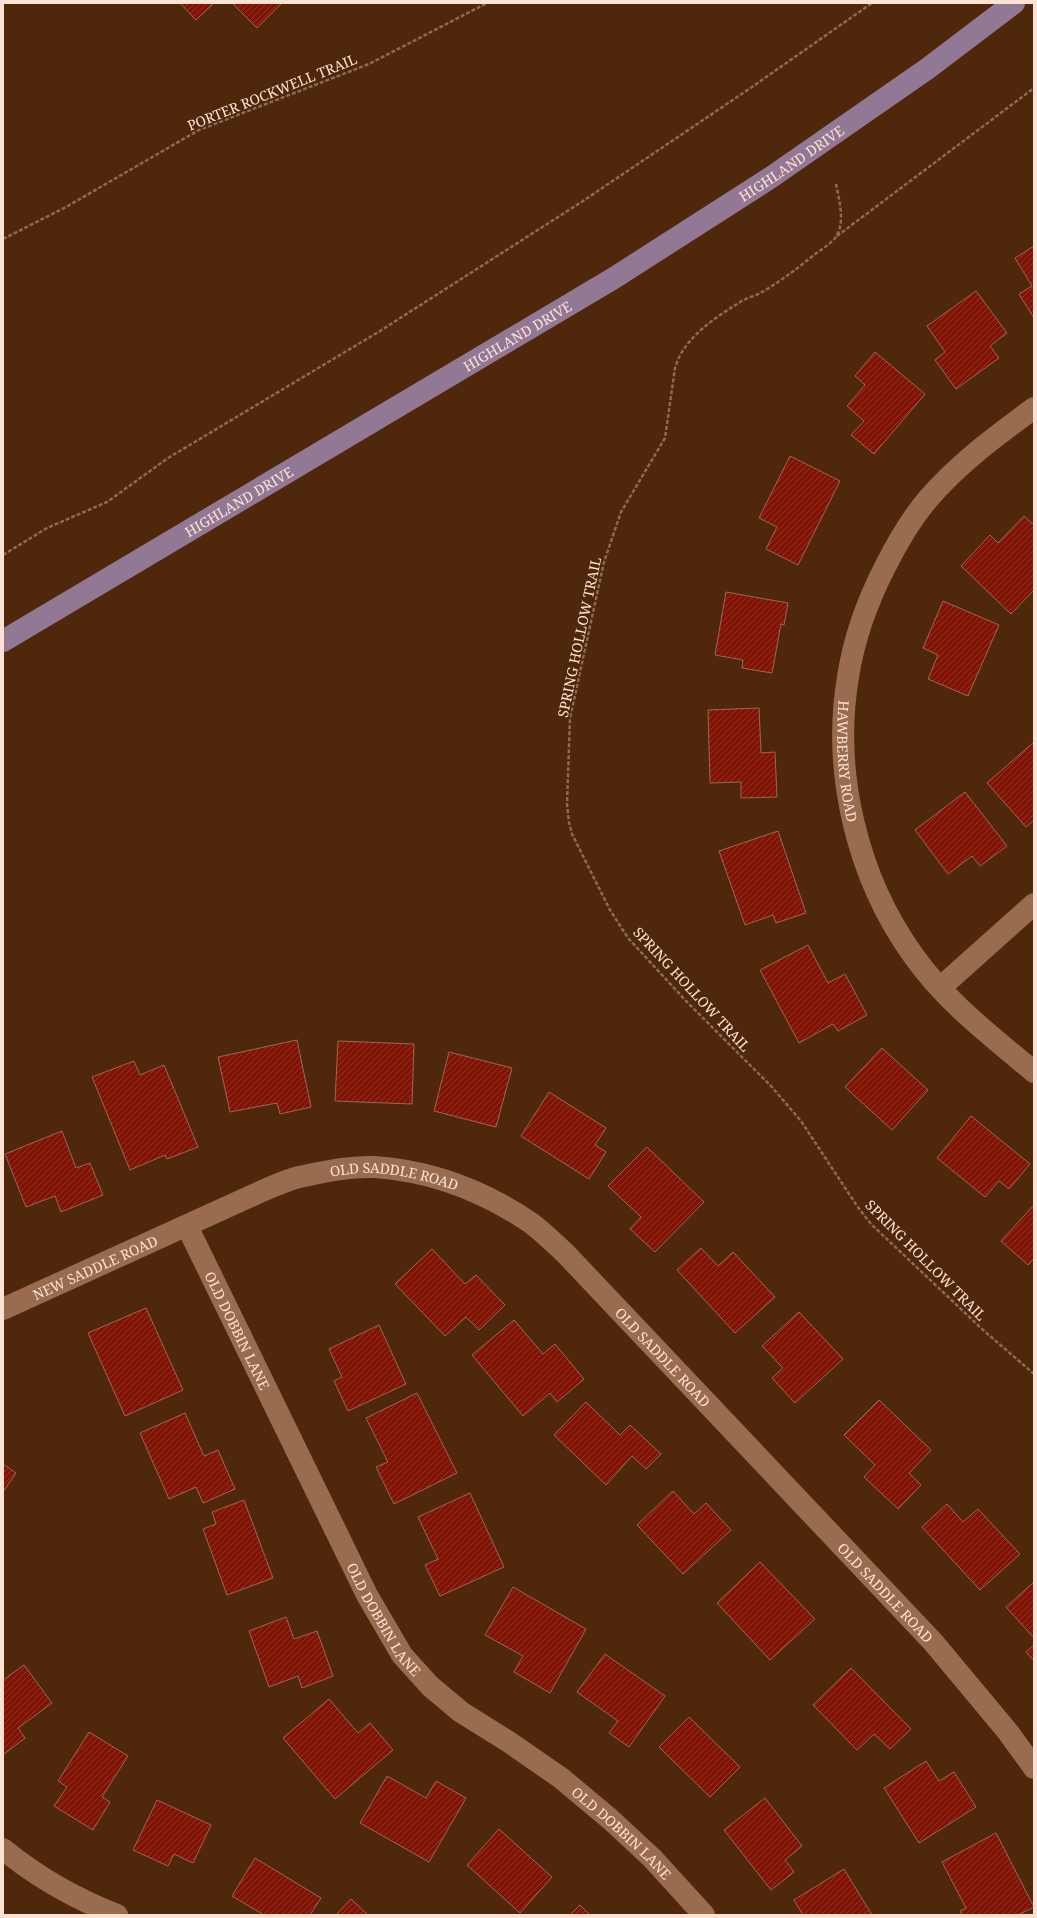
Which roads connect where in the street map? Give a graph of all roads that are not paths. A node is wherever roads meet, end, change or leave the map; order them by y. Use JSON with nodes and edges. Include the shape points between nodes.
{"nodes":[{"id":1,"x":1014,"y":3,"type":"edge"},
{"id":2,"x":1034,"y":408,"type":"edge"},
{"id":3,"x":3,"y":641,"type":"edge"},
{"id":4,"x":1034,"y":904,"type":"edge"},
{"id":5,"x":940,"y":988,"type":"junction"},
{"id":6,"x":1034,"y":1072,"type":"edge"},
{"id":7,"x":187,"y":1226,"type":"junction"},
{"id":8,"x":3,"y":1309,"type":"edge"},
{"id":9,"x":1034,"y":1768,"type":"edge"},
{"id":10,"x":3,"y":1849,"type":"edge"},
{"id":11,"x":117,"y":1915,"type":"edge"},
{"id":12,"x":704,"y":1915,"type":"edge"}],
"edges":[{"from":1,"to":3,"type":"main road","name":"HIGHLAND DRIVE","via":[[927,69],[776,173],[614,278]]},
{"from":2,"to":5,"type":"street","name":"HAWBERRY ROAD","via":[[972,454],[927,500],[908,526],[891,554],[864,612],[847,678],[844,750],[853,823],[876,891],[913,956]]},
{"from":4,"to":5,"type":"street"},
{"from":5,"to":6,"type":"street","name":"HAWBERRY ROAD","via":[[962,1012]]},
{"from":7,"to":8,"type":"street","name":"NEW SADDLE ROAD"},
{"from":7,"to":9,"type":"street","name":"OLD SADDLE ROAD","via":[[262,1190],[298,1178],[336,1170],[374,1167],[412,1172],[454,1182],[494,1200],[532,1224],[565,1253],[933,1642],[1008,1732]]},
{"from":7,"to":12,"type":"street","name":"OLD DOBBIN LANE","via":[[367,1595],[402,1655],[430,1686],[461,1712],[561,1778],[610,1818],[652,1858]]},
{"from":10,"to":11,"type":"street","via":[[18,1862],[62,1890]]}]}
